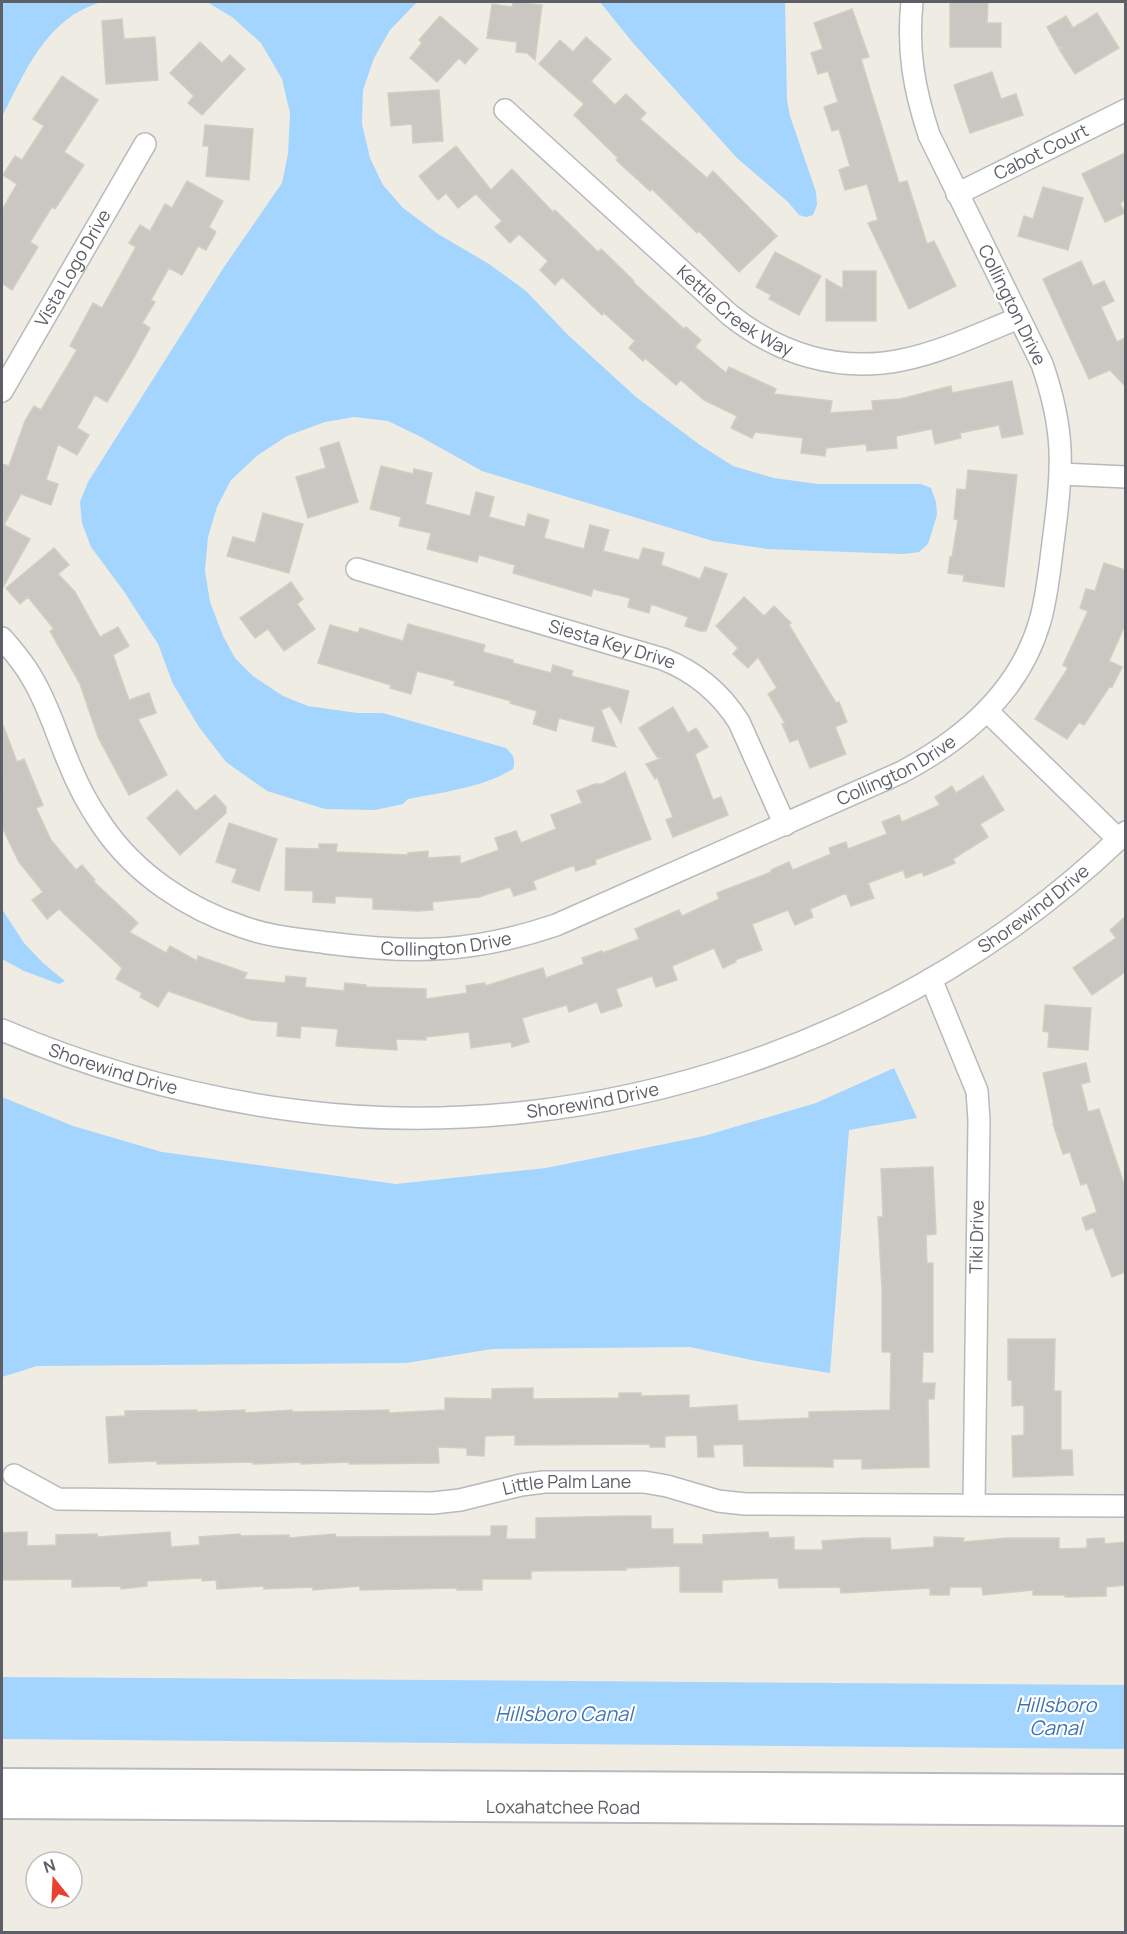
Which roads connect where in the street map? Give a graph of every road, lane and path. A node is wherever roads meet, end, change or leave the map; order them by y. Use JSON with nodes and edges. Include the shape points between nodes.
{"nodes":[{"id":1,"x":912,"y":2,"type":"edge"},
{"id":2,"x":505,"y":110,"type":"dead end"},
{"id":3,"x":1125,"y":110,"type":"edge"},
{"id":4,"x":145,"y":144,"type":"dead end"},
{"id":5,"x":957,"y":194,"type":"junction"},
{"id":6,"x":1019,"y":318,"type":"junction"},
{"id":7,"x":2,"y":391,"type":"edge"},
{"id":8,"x":1061,"y":474,"type":"junction"},
{"id":9,"x":1125,"y":477,"type":"edge"},
{"id":10,"x":357,"y":569,"type":"dead end"},
{"id":11,"x":2,"y":638,"type":"edge"},
{"id":12,"x":987,"y":711,"type":"junction"},
{"id":13,"x":784,"y":825,"type":"junction"},
{"id":14,"x":1122,"y":836,"type":"edge"},
{"id":15,"x":931,"y":979,"type":"junction"},
{"id":16,"x":2,"y":1030,"type":"edge"},
{"id":17,"x":14,"y":1475,"type":"dead end"},
{"id":18,"x":974,"y":1505,"type":"junction"},
{"id":19,"x":1125,"y":1506,"type":"edge"},
{"id":20,"x":2,"y":1783,"type":"edge"},
{"id":21,"x":1125,"y":1790,"type":"edge"},
{"id":22,"x":2,"y":1804,"type":"edge"},
{"id":23,"x":1125,"y":1811,"type":"edge"}],
"edges":[{"from":1,"to":5,"type":"street","name":"Collington Drive","via":[[909,24],[917,99]]},
{"from":2,"to":6,"type":"street","name":"Kettle Creek Way","via":[[730,315],[790,351],[832,362],[903,360]]},
{"from":3,"to":5,"type":"street","name":"Cabot Court"},
{"from":4,"to":7,"type":"street","name":"Vista Logo Drive"},
{"from":5,"to":6,"type":"street","name":"Collington Drive"},
{"from":6,"to":8,"type":"street","name":"Collington Drive","via":[[1052,394],[1059,425]]},
{"from":8,"to":9,"type":"street"},
{"from":8,"to":12,"type":"street","name":"Collington Drive","via":[[1040,622],[1015,676]]},
{"from":10,"to":13,"type":"street","name":"Siesta Key Drive","via":[[663,659],[690,671],[714,689],[739,722]]},
{"from":11,"to":13,"type":"street","name":"Collington Drive","via":[[32,677],[83,795],[119,846],[176,896],[209,914],[263,933],[393,950],[483,945],[556,925]]},
{"from":12,"to":13,"type":"street","name":"Collington Drive","via":[[958,738],[925,760]]},
{"from":12,"to":14,"type":"street"},
{"from":14,"to":15,"type":"street","name":"Shorewind Drive","via":[[1030,913]]},
{"from":15,"to":16,"type":"street","name":"Shorewind Drive","via":[[830,1030],[748,1062],[624,1096],[496,1115],[366,1116],[238,1102],[112,1072]]},
{"from":15,"to":18,"type":"street","name":"Tiki Drive","via":[[977,1091]]},
{"from":17,"to":18,"type":"street","name":"Little Palm Lane","via":[[58,1499],[434,1503],[544,1482],[644,1482],[745,1504]]},
{"from":18,"to":19,"type":"street","name":"Little Palm Lane"},
{"from":20,"to":21,"type":"main road","name":"Loxahatchee Road"},
{"from":22,"to":23,"type":"main road","name":"Loxahatchee Road"}]}
